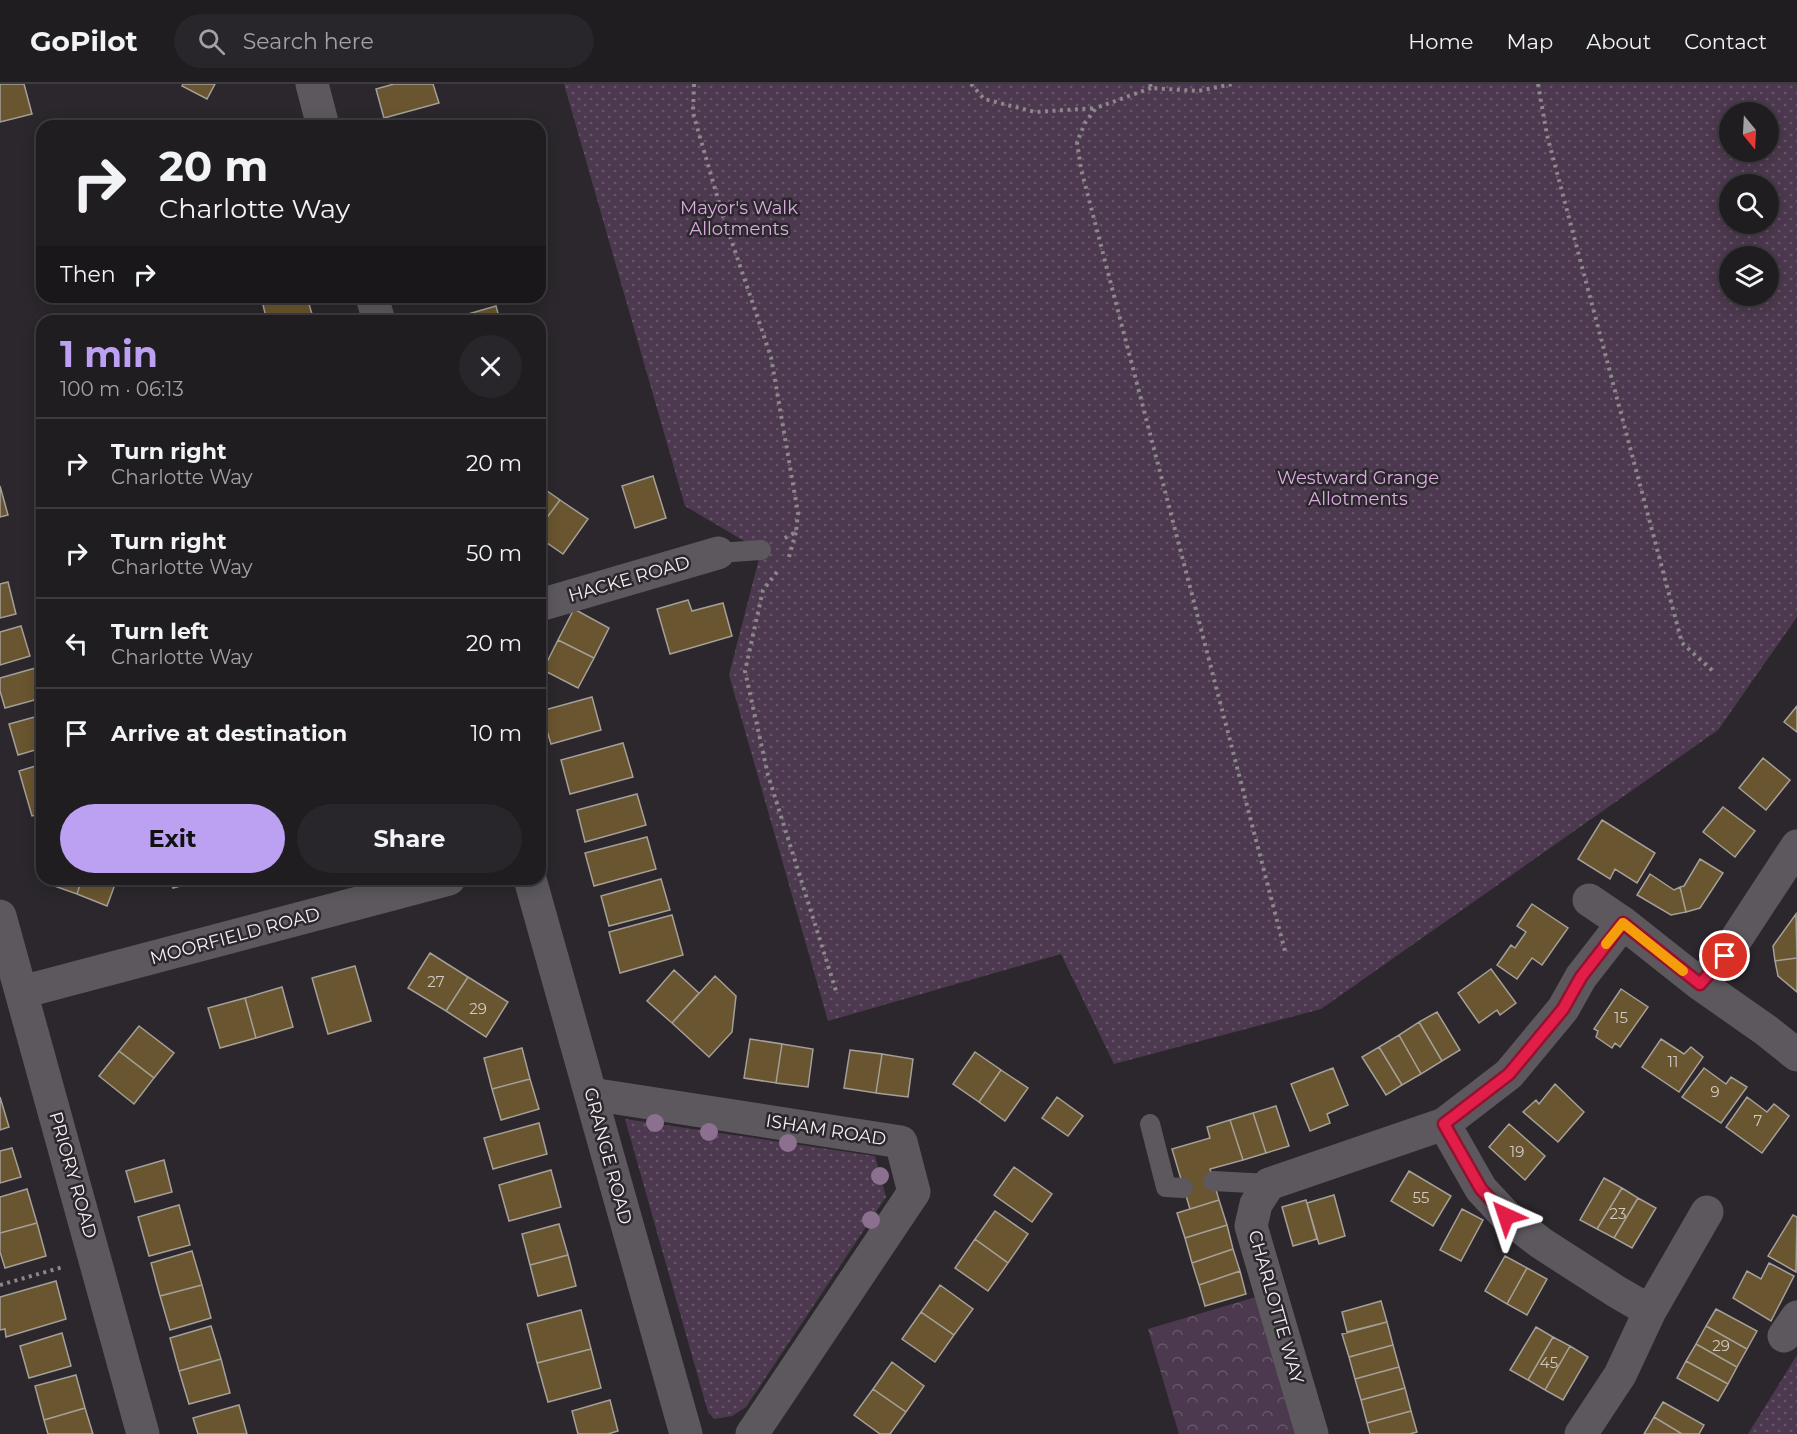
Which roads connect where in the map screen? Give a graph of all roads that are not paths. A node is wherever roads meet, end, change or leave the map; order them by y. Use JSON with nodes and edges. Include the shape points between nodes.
{"nodes":[{"id":1,"x":312,"y":84,"type":"edge"},
{"id":2,"x":321,"y":120,"type":"edge"},
{"id":3,"x":761,"y":550,"type":"road end"},
{"id":4,"x":718,"y":553,"type":"joint"},
{"id":5,"x":546,"y":603,"type":"edge"},
{"id":6,"x":1797,"y":846,"type":"edge"},
{"id":7,"x":426,"y":885,"type":"edge"},
{"id":8,"x":532,"y":885,"type":"edge"},
{"id":9,"x":1589,"y":900,"type":"dead end"},
{"id":10,"x":0,"y":916,"type":"edge"},
{"id":11,"x":1623,"y":923,"type":"junction"},
{"id":12,"x":1700,"y":984,"type":"junction"},
{"id":13,"x":22,"y":992,"type":"junction"},
{"id":14,"x":1797,"y":1055,"type":"edge"},
{"id":15,"x":591,"y":1094,"type":"junction"},
{"id":16,"x":1150,"y":1124,"type":"dead end"},
{"id":17,"x":1444,"y":1124,"type":"junction"},
{"id":18,"x":1213,"y":1181,"type":"dead end"},
{"id":19,"x":1269,"y":1184,"type":"junction"},
{"id":20,"x":1183,"y":1188,"type":"dead end"},
{"id":21,"x":1707,"y":1212,"type":"dead end"},
{"id":22,"x":1650,"y":1311,"type":"junction"},
{"id":23,"x":143,"y":1434,"type":"edge"},
{"id":24,"x":686,"y":1434,"type":"edge"},
{"id":25,"x":752,"y":1434,"type":"edge"},
{"id":26,"x":1312,"y":1434,"type":"edge"},
{"id":27,"x":1581,"y":1434,"type":"edge"}],
"edges":[{"from":1,"to":2,"type":"street"},
{"from":3,"to":4,"type":"lane"},
{"from":4,"to":5,"type":"street","name":"HACKE ROAD"},
{"from":6,"to":12,"type":"street","via":[[1725,956]]},
{"from":7,"to":13,"type":"street","name":"MOORFIELD ROAD"},
{"from":8,"to":15,"type":"street","name":"GRANGE ROAD"},
{"from":9,"to":11,"type":"street"},
{"from":10,"to":13,"type":"street","name":"PRIORY ROAD"},
{"from":11,"to":12,"type":"street"},
{"from":11,"to":17,"type":"street","via":[[1581,977],[1563,1009],[1509,1074]]},
{"from":12,"to":14,"type":"street"},
{"from":13,"to":23,"type":"street","name":"PRIORY ROAD"},
{"from":15,"to":24,"type":"street","name":"GRANGE ROAD"},
{"from":15,"to":25,"type":"street","name":"ISHAM ROAD","via":[[901,1142],[914,1192]]},
{"from":16,"to":20,"type":"lane","via":[[1166,1187]]},
{"from":17,"to":19,"type":"street"},
{"from":17,"to":22,"type":"street","via":[[1481,1189],[1506,1216],[1541,1244]]},
{"from":18,"to":19,"type":"lane"},
{"from":19,"to":26,"type":"street","name":"CHARLOTTE WAY","via":[[1256,1204],[1251,1226]]},
{"from":21,"to":22,"type":"street"},
{"from":22,"to":27,"type":"street","via":[[1620,1375]]}]}
